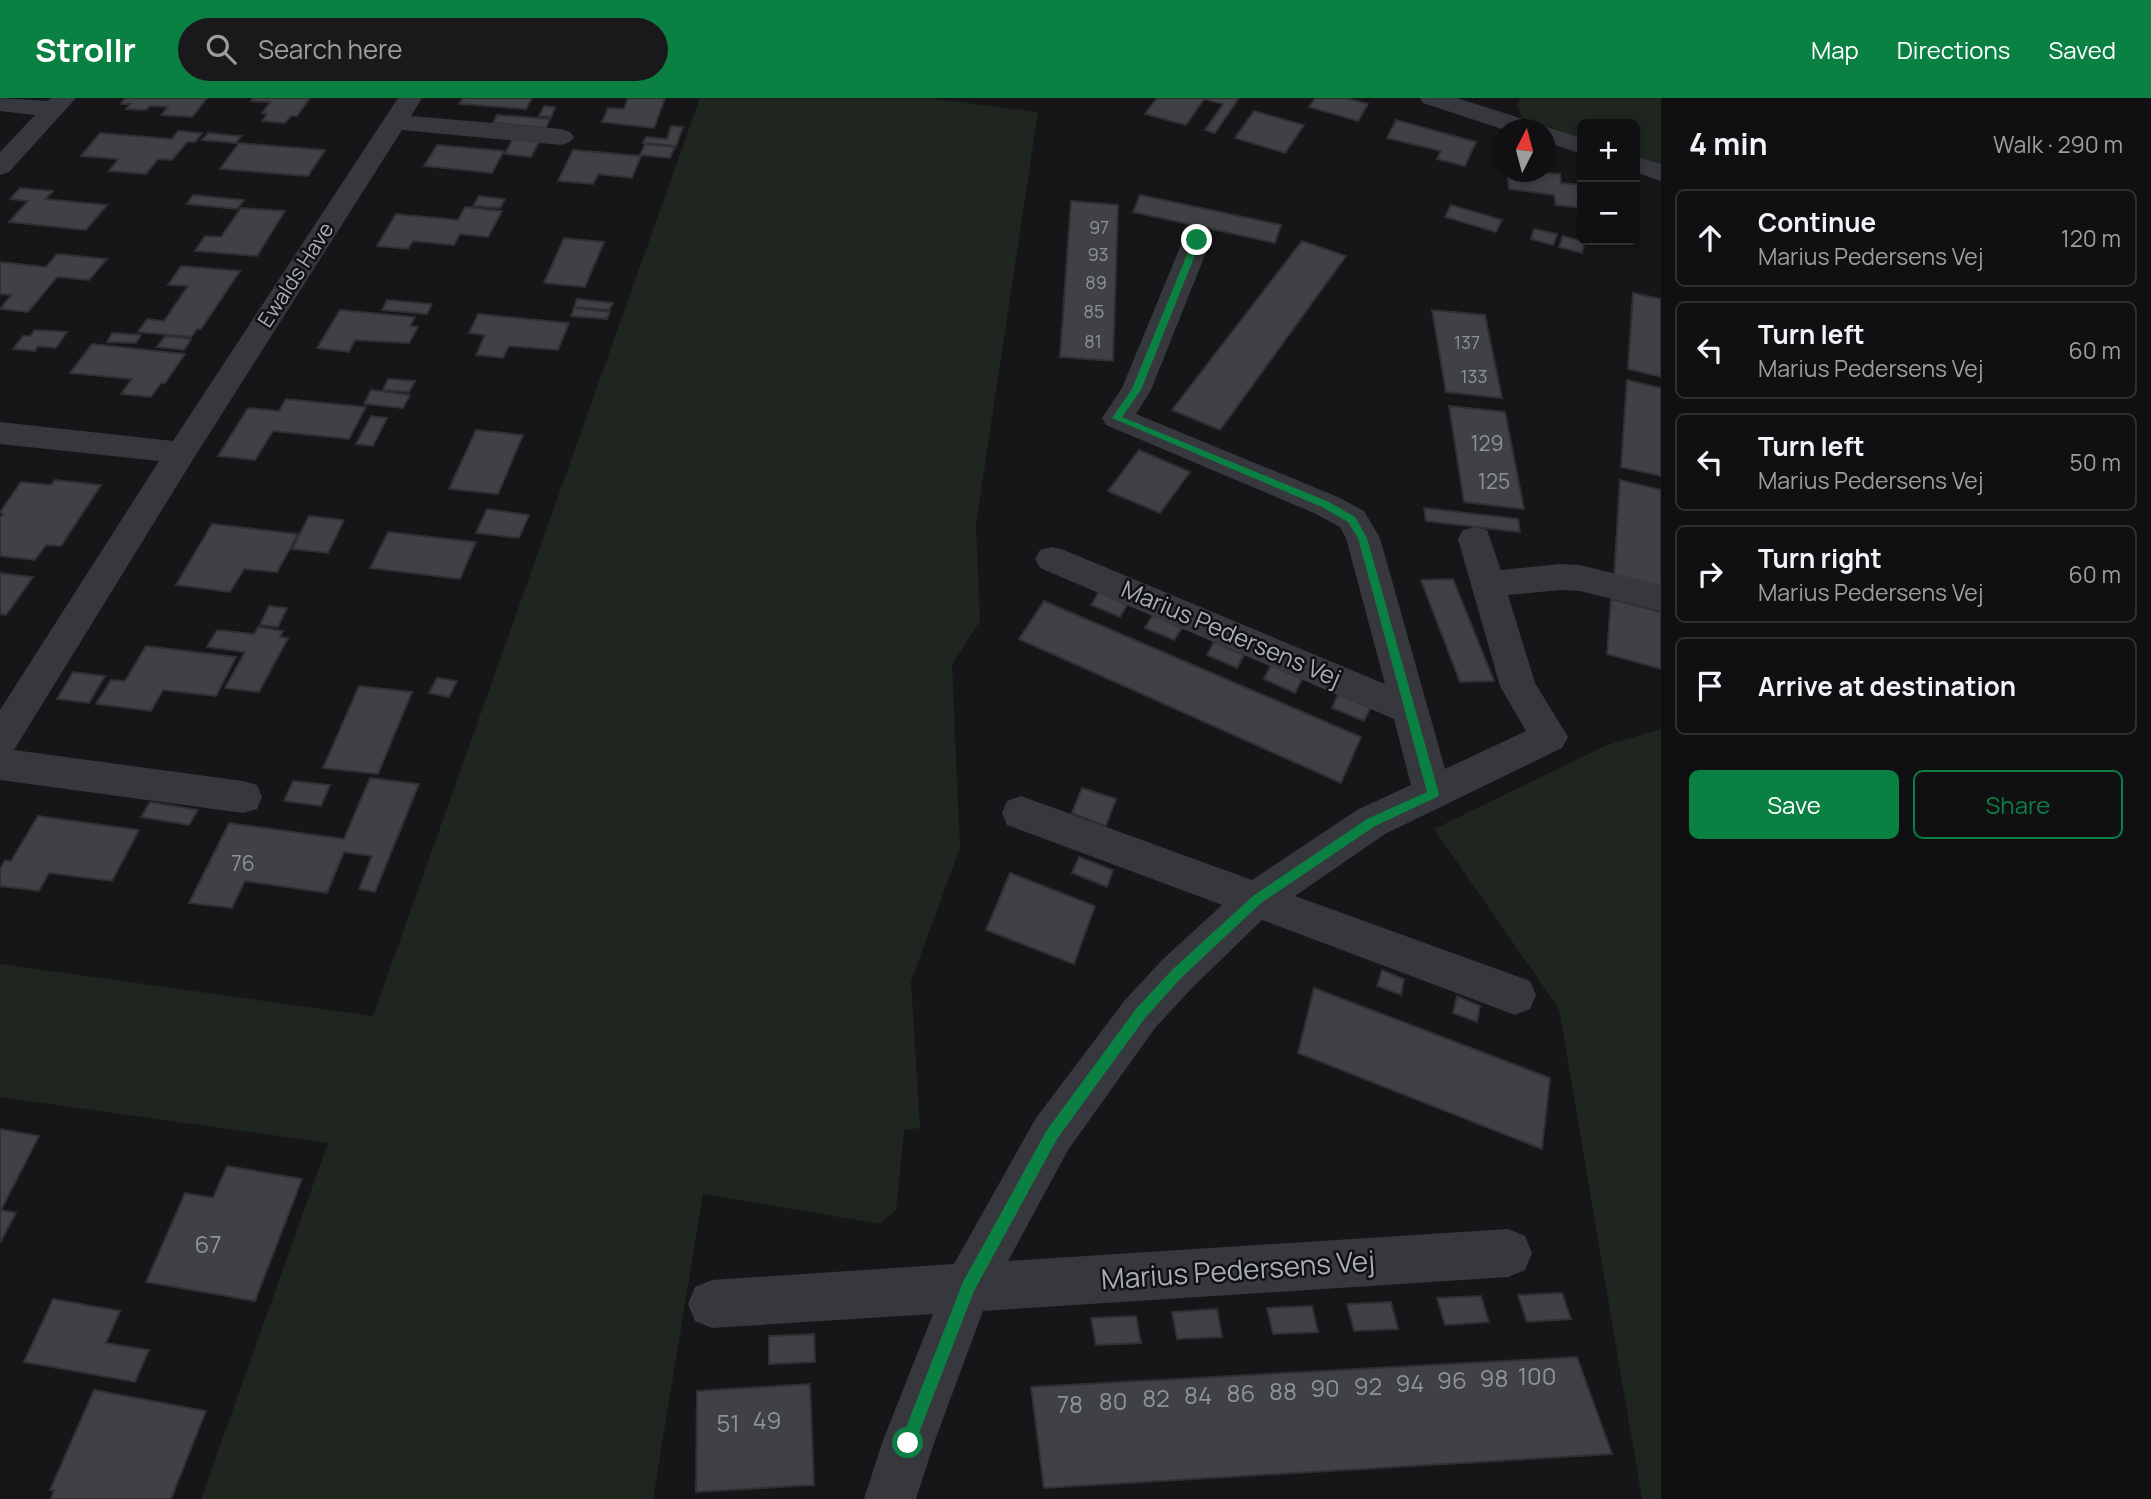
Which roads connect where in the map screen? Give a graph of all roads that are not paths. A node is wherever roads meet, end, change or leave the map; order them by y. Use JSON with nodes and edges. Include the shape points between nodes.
{"nodes":[{"id":1,"x":1432,"y":98,"type":"edge"},
{"id":2,"x":0,"y":104,"type":"edge"},
{"id":3,"x":59,"y":104,"type":"edge"},
{"id":4,"x":1500,"y":107,"type":"edge"},
{"id":5,"x":403,"y":110,"type":"edge"},
{"id":6,"x":1517,"y":119,"type":"edge"},
{"id":7,"x":561,"y":137,"type":"dead end"},
{"id":8,"x":1556,"y":138,"type":"edge"},
{"id":9,"x":1577,"y":144,"type":"edge"},
{"id":10,"x":1640,"y":166,"type":"edge"},
{"id":11,"x":0,"y":167,"type":"edge"},
{"id":12,"x":1661,"y":173,"type":"edge"},
{"id":13,"x":1197,"y":240,"type":"dead end"},
{"id":14,"x":0,"y":433,"type":"edge"},
{"id":15,"x":181,"y":453,"type":"junction"},
{"id":16,"x":1475,"y":539,"type":"dead end"},
{"id":17,"x":1052,"y":559,"type":"dead end"},
{"id":18,"x":1487,"y":584,"type":"junction"},
{"id":19,"x":1661,"y":598,"type":"edge"},
{"id":20,"x":1410,"y":710,"type":"junction"},
{"id":21,"x":0,"y":741,"type":"edge"},
{"id":22,"x":0,"y":764,"type":"edge"},
{"id":23,"x":1433,"y":794,"type":"junction"},
{"id":24,"x":243,"y":797,"type":"dead end"},
{"id":25,"x":1021,"y":813,"type":"dead end"},
{"id":26,"x":1257,"y":899,"type":"junction"},
{"id":27,"x":1516,"y":995,"type":"dead end"},
{"id":28,"x":1508,"y":1253,"type":"dead end"},
{"id":29,"x":968,"y":1287,"type":"junction"},
{"id":30,"x":712,"y":1304,"type":"dead end"},
{"id":31,"x":890,"y":1499,"type":"edge"}],
"edges":[{"from":1,"to":4,"type":"street"},
{"from":2,"to":3,"type":"street"},
{"from":3,"to":11,"type":"street"},
{"from":4,"to":6,"type":"street"},
{"from":5,"to":7,"type":"street"},
{"from":5,"to":15,"type":"street","name":"Ewalds Have"},
{"from":8,"to":9,"type":"street"},
{"from":10,"to":12,"type":"street"},
{"from":13,"to":20,"type":"street","via":[[1136,390],[1117,418],[1352,519],[1363,538]]},
{"from":14,"to":15,"type":"street"},
{"from":15,"to":21,"type":"street","name":"Ewalds Have"},
{"from":16,"to":18,"type":"street"},
{"from":17,"to":20,"type":"street","name":"Marius Pedersens Vej"},
{"from":18,"to":19,"type":"street","via":[[1580,578]]},
{"from":18,"to":23,"type":"street","via":[[1518,686],[1549,737]]},
{"from":20,"to":23,"type":"street"},
{"from":22,"to":24,"type":"street"},
{"from":23,"to":26,"type":"street","via":[[1371,822]]},
{"from":25,"to":26,"type":"street"},
{"from":26,"to":27,"type":"street"},
{"from":26,"to":29,"type":"street","via":[[1177,974],[1107,1056],[1052,1135]]},
{"from":28,"to":29,"type":"street","name":"Marius Pedersens Vej"},
{"from":29,"to":30,"type":"street","name":"Marius Pedersens Vej"},
{"from":29,"to":31,"type":"street"}]}
